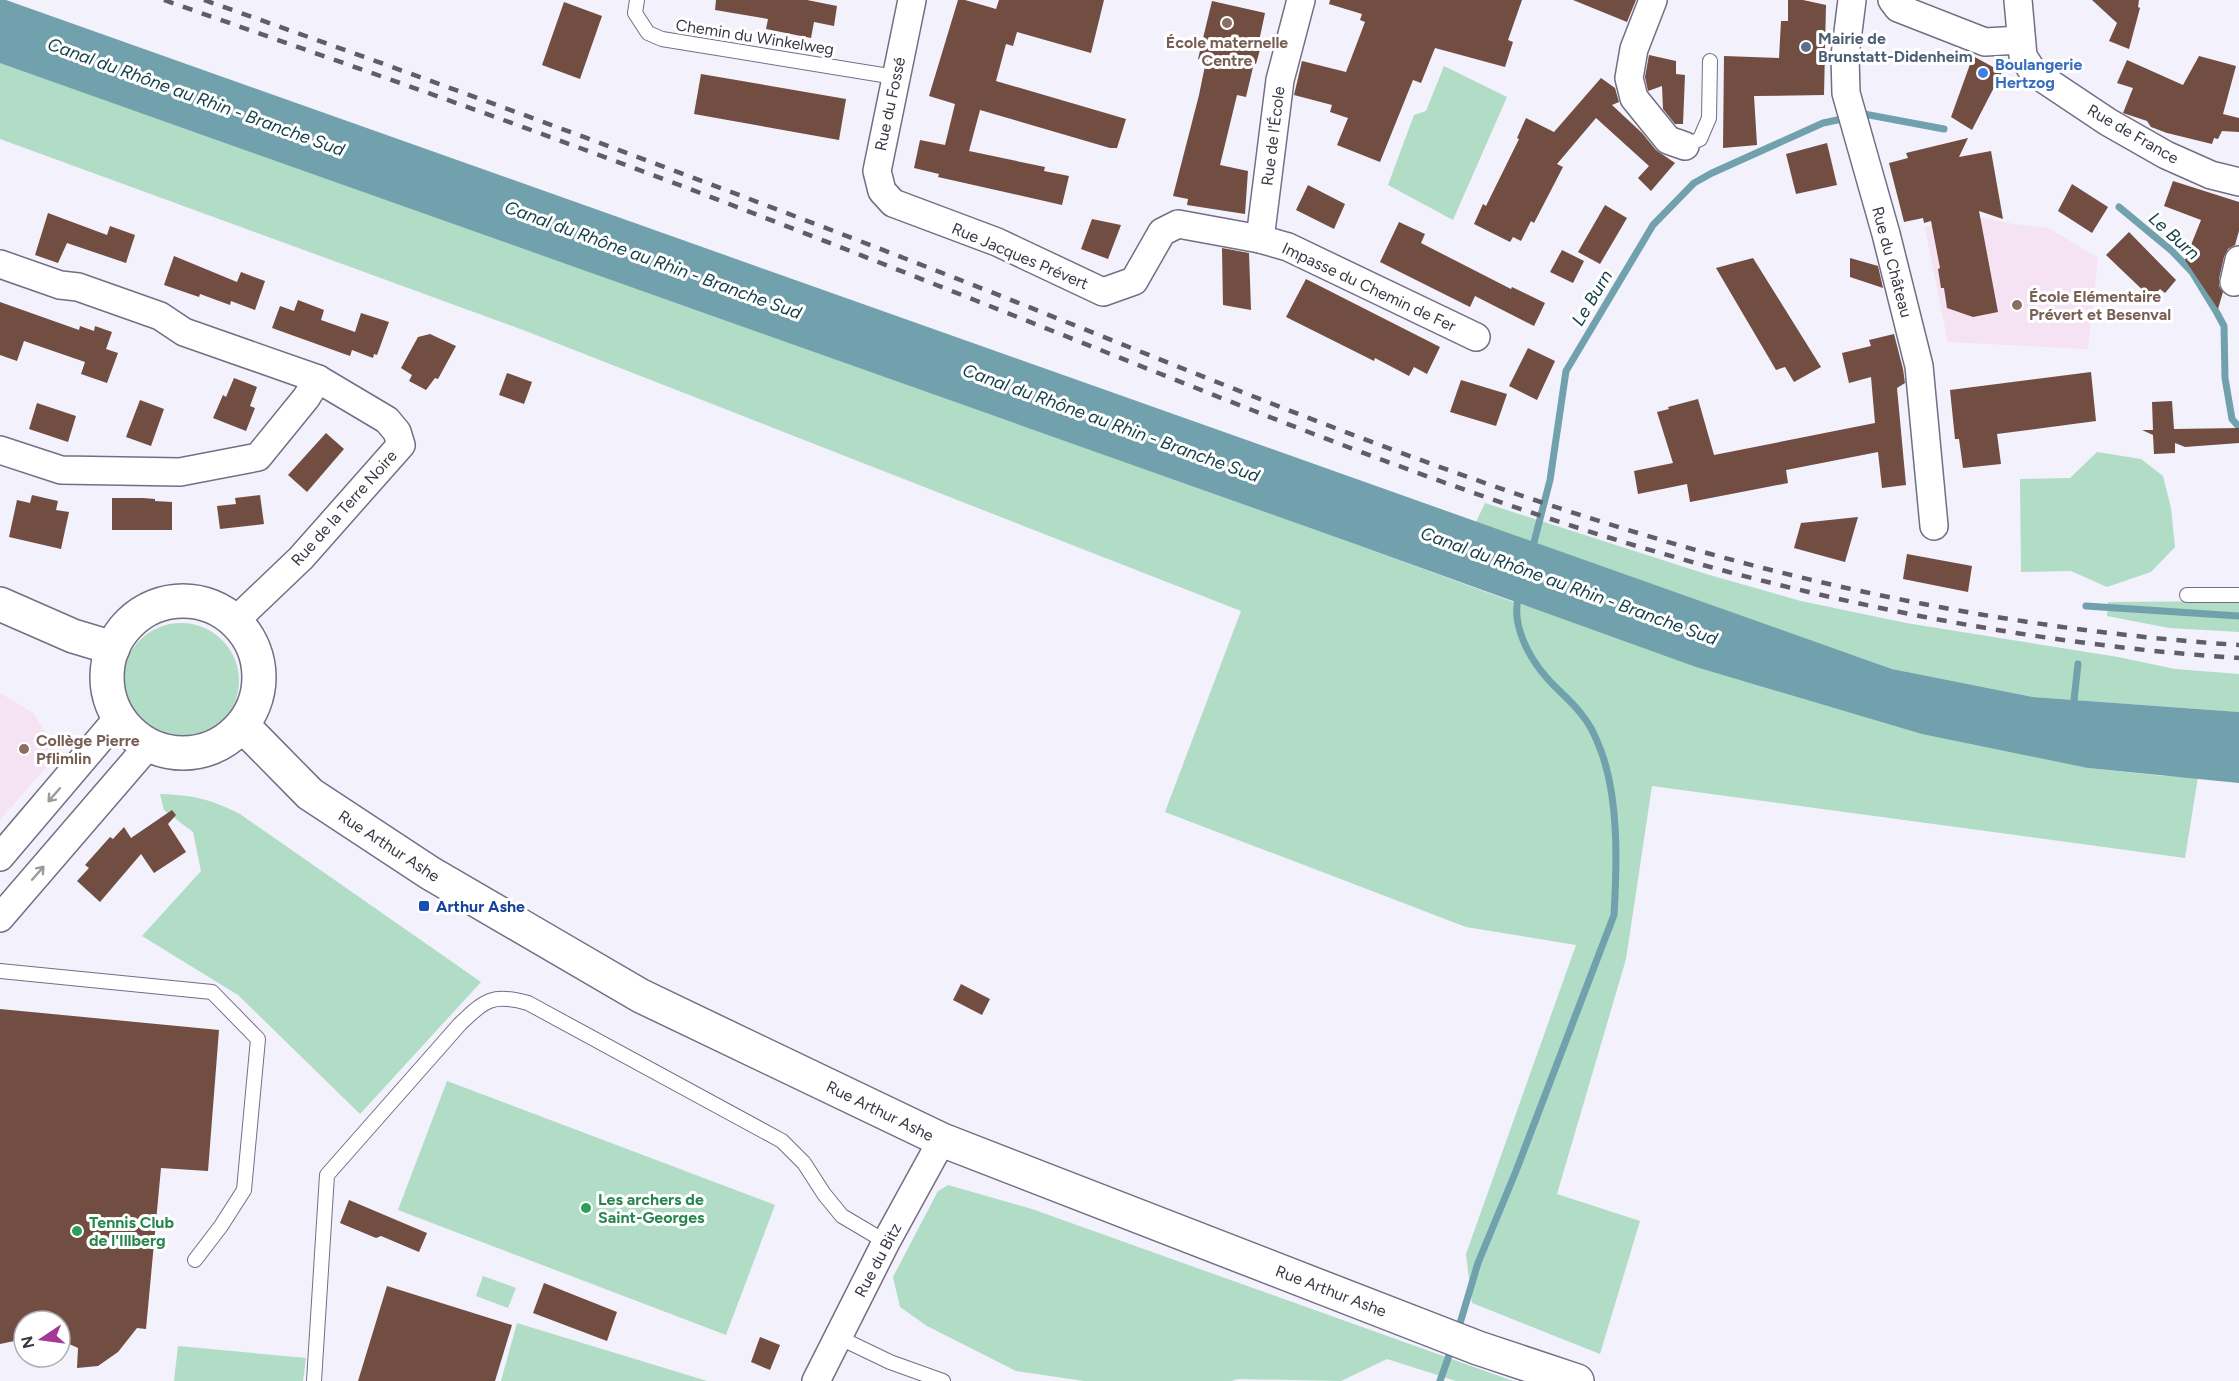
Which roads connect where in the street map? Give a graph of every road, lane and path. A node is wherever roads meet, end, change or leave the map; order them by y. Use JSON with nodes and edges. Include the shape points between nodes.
{"nodes":[{"id":1,"x":637,"y":0,"type":"edge"},
{"id":2,"x":912,"y":0,"type":"edge"},
{"id":3,"x":1301,"y":0,"type":"edge"},
{"id":4,"x":1653,"y":0,"type":"edge"},
{"id":5,"x":1852,"y":0,"type":"edge"},
{"id":6,"x":1892,"y":0,"type":"edge"},
{"id":7,"x":2018,"y":0,"type":"edge"},
{"id":8,"x":2021,"y":40,"type":"junction"},
{"id":9,"x":1710,"y":61,"type":"dead end"},
{"id":10,"x":895,"y":77,"type":"junction"},
{"id":11,"x":1685,"y":146,"type":"joint"},
{"id":12,"x":2239,"y":182,"type":"edge"},
{"id":13,"x":893,"y":203,"type":"joint"},
{"id":14,"x":1260,"y":239,"type":"junction"},
{"id":15,"x":0,"y":264,"type":"edge"},
{"id":16,"x":1476,"y":337,"type":"dead end"},
{"id":17,"x":318,"y":379,"type":"junction"},
{"id":18,"x":0,"y":450,"type":"edge"},
{"id":19,"x":1934,"y":526,"type":"dead end"},
{"id":20,"x":2187,"y":595,"type":"dead end"},
{"id":21,"x":2239,"y":595,"type":"edge"},
{"id":22,"x":0,"y":604,"type":"edge"},
{"id":23,"x":235,"y":621,"type":"junction"},
{"id":24,"x":113,"y":648,"type":"junction"},
{"id":25,"x":118,"y":718,"type":"junction"},
{"id":26,"x":243,"y":726,"type":"junction"},
{"id":27,"x":148,"y":746,"type":"junction"},
{"id":28,"x":0,"y":857,"type":"edge"},
{"id":29,"x":0,"y":918,"type":"edge"},
{"id":30,"x":0,"y":971,"type":"edge"},
{"id":31,"x":942,"y":1140,"type":"junction"},
{"id":32,"x":886,"y":1242,"type":"junction"},
{"id":33,"x":195,"y":1260,"type":"dead end"},
{"id":34,"x":838,"y":1337,"type":"junction"},
{"id":35,"x":314,"y":1381,"type":"edge"},
{"id":36,"x":816,"y":1381,"type":"edge"},
{"id":37,"x":943,"y":1381,"type":"edge"},
{"id":38,"x":1577,"y":1381,"type":"edge"}],
"edges":[{"from":1,"to":10,"type":"lane","name":"Chemin du Winkelweg","via":[[635,13],[648,33],[662,39]]},
{"from":2,"to":10,"type":"street","name":"Rue du Fossé"},
{"from":3,"to":14,"type":"street","name":"Rue de l'École","via":[[1280,80]]},
{"from":4,"to":11,"type":"street","via":[[1634,49],[1629,78],[1634,98],[1668,140]]},
{"from":5,"to":19,"type":"street","name":"Rue du Château","via":[[1845,56],[1846,93],[1919,366]]},
{"from":6,"to":8,"type":"street","via":[[1898,8],[1985,42]]},
{"from":7,"to":8,"type":"street","name":"Rue de France"},
{"from":8,"to":12,"type":"street","name":"Rue de France","via":[[2023,56],[2033,72],[2108,122],[2166,155],[2211,175]]},
{"from":9,"to":11,"type":"lane","via":[[1709,118],[1700,139]]},
{"from":10,"to":13,"type":"street","name":"Rue du Fossé","via":[[877,171],[882,191]]},
{"from":13,"to":14,"type":"street","name":"Rue Jacques Prévert","via":[[997,242],[1103,292],[1134,281],[1162,232],[1178,224]]},
{"from":14,"to":16,"type":"street","name":"Impasse du Chemin de Fer","via":[[1288,247]]},
{"from":15,"to":17,"type":"street","name":"Rue de la Terre Noire","via":[[160,316],[184,332]]},
{"from":17,"to":18,"type":"street","via":[[258,457],[180,471],[61,470]]},
{"from":17,"to":23,"type":"street","name":"Rue de la Terre Noire","via":[[387,420],[401,445],[301,558]]},
{"from":20,"to":21,"type":"lane"},
{"from":22,"to":24,"type":"main road","via":[[73,636]]},
{"from":23,"to":24,"type":"main road","via":[[209,605],[192,601],[160,604],[128,625]]},
{"from":23,"to":26,"type":"main road","via":[[252,645],[260,676],[258,693]]},
{"from":24,"to":25,"type":"main road","via":[[107,684]]},
{"from":25,"to":27,"type":"main road"},
{"from":25,"to":28,"type":"street","one_way":true},
{"from":26,"to":27,"type":"main road","via":[[212,749],[194,753],[172,753]]},
{"from":26,"to":31,"type":"main road","name":"Rue Arthur Ashe","via":[[310,794],[430,873],[640,996]]},
{"from":29,"to":27,"type":"street","one_way":true},
{"from":30,"to":33,"type":"lane","via":[[212,992],[258,1039],[244,1190]]},
{"from":31,"to":32,"type":"street","name":"Rue du Bitz"},
{"from":31,"to":38,"type":"main road","name":"Rue Arthur Ashe","via":[[1478,1348]]},
{"from":32,"to":34,"type":"street","name":"Rue du Bitz"},
{"from":32,"to":35,"type":"lane","via":[[842,1216],[804,1163],[782,1141],[528,1003],[508,997],[492,999],[460,1024],[327,1175]]},
{"from":34,"to":36,"type":"street","name":"Rue du Bitz"},
{"from":34,"to":37,"type":"lane"}]}
